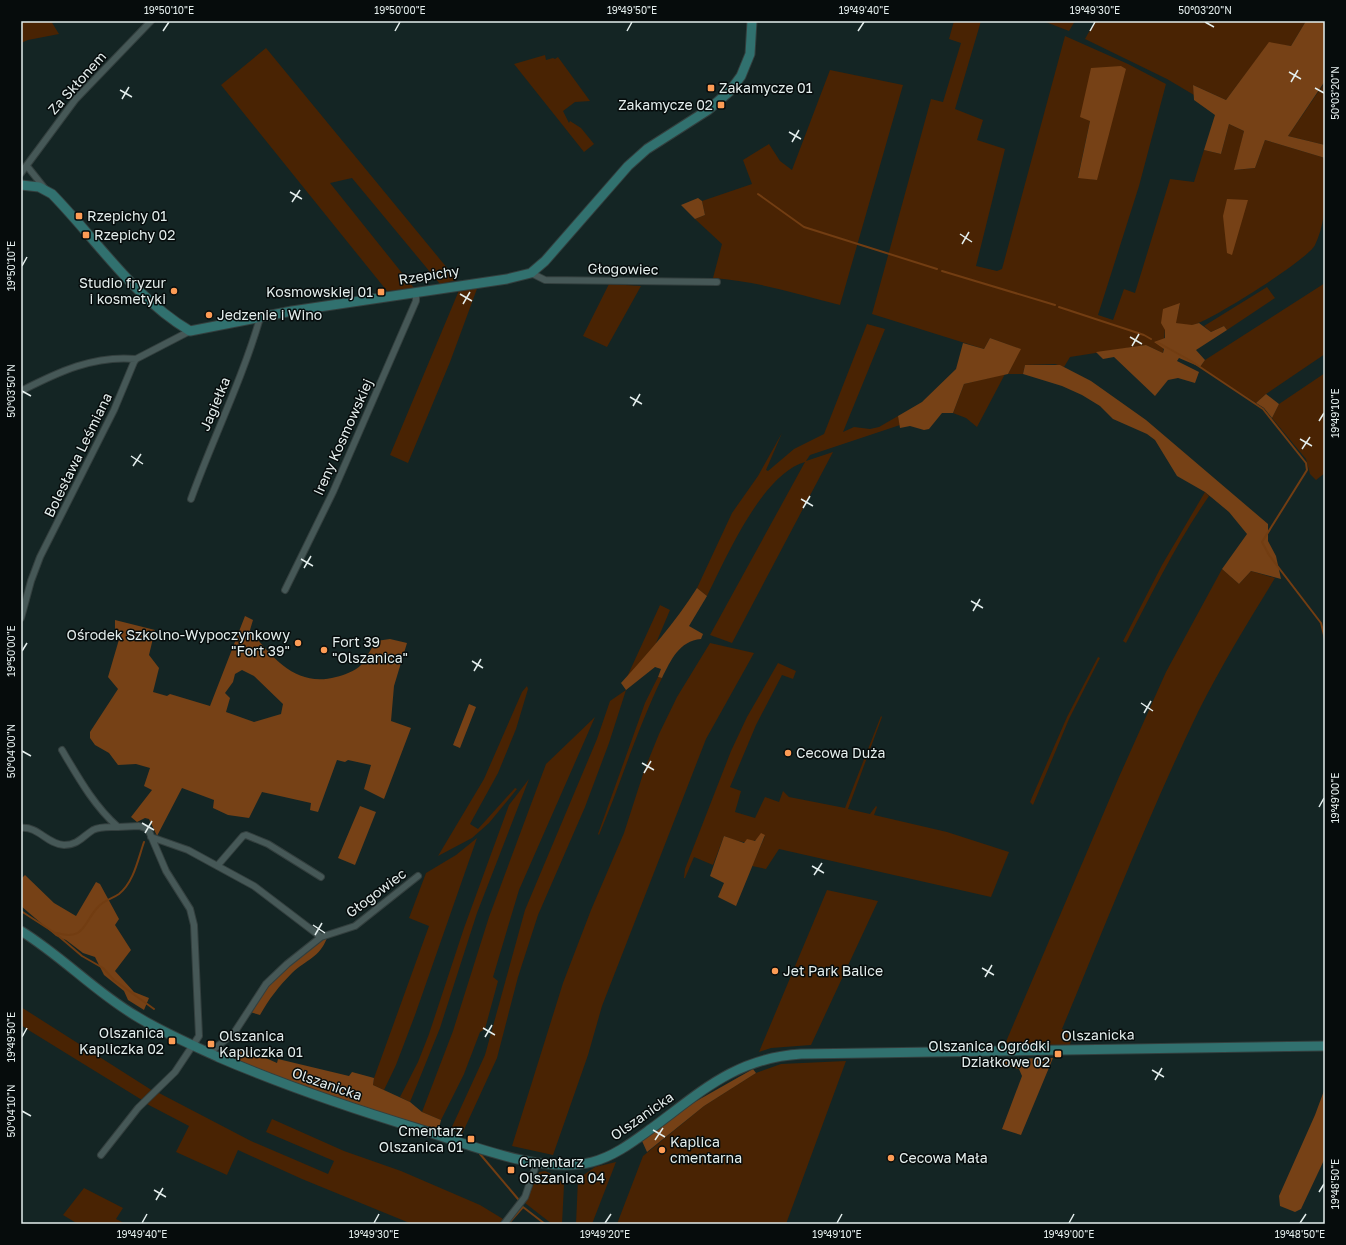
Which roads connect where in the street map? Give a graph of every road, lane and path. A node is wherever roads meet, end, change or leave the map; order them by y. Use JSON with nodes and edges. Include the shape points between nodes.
{"nodes":[{"id":1,"x":151,"y":21,"type":"edge"},
{"id":2,"x":752,"y":21,"type":"edge"},
{"id":3,"x":27,"y":166,"type":"junction"},
{"id":4,"x":21,"y":173,"type":"edge"},
{"id":5,"x":21,"y":185,"type":"edge"},
{"id":6,"x":46,"y":190,"type":"junction"},
{"id":7,"x":531,"y":273,"type":"junction"},
{"id":8,"x":718,"y":282,"type":"dead end"},
{"id":9,"x":416,"y":292,"type":"junction"},
{"id":10,"x":260,"y":318,"type":"junction"},
{"id":11,"x":190,"y":331,"type":"junction"},
{"id":12,"x":136,"y":359,"type":"junction"},
{"id":13,"x":21,"y":391,"type":"edge"},
{"id":14,"x":191,"y":499,"type":"dead end"},
{"id":15,"x":285,"y":590,"type":"dead end"},
{"id":16,"x":21,"y":618,"type":"edge"},
{"id":17,"x":62,"y":750,"type":"dead end"},
{"id":18,"x":118,"y":827,"type":"junction"},
{"id":19,"x":21,"y":828,"type":"edge"},
{"id":20,"x":151,"y":836,"type":"junction"},
{"id":21,"x":218,"y":865,"type":"junction"},
{"id":22,"x":418,"y":876,"type":"dead end"},
{"id":23,"x":320,"y":877,"type":"dead end"},
{"id":24,"x":21,"y":931,"type":"edge"},
{"id":25,"x":321,"y":937,"type":"junction"},
{"id":26,"x":194,"y":1046,"type":"junction"},
{"id":27,"x":1325,"y":1046,"type":"edge"},
{"id":28,"x":209,"y":1053,"type":"junction"},
{"id":29,"x":100,"y":1155,"type":"dead end"},
{"id":30,"x":537,"y":1162,"type":"junction"},
{"id":31,"x":504,"y":1224,"type":"edge"}],
"edges":[{"from":1,"to":3,"type":"street","name":"Za Skłonem","via":[[75,100]]},
{"from":2,"to":7,"type":"street","name":"Rzepichy","via":[[750,54],[741,76],[730,91],[708,110],[647,149],[628,166],[545,261]]},
{"from":3,"to":4,"type":"street","name":"Za Skłonem"},
{"from":3,"to":6,"type":"street"},
{"from":5,"to":6,"type":"street"},
{"from":6,"to":11,"type":"street","via":[[65,207],[152,305]]},
{"from":7,"to":8,"type":"street","name":"Głogowiec","via":[[545,280]]},
{"from":7,"to":9,"type":"street","name":"Rzepichy","via":[[507,279]]},
{"from":9,"to":10,"type":"street","name":"Rzepichy"},
{"from":9,"to":15,"type":"street","name":"Ireny Kosmowskiej","via":[[416,301],[355,442]]},
{"from":10,"to":11,"type":"street","name":"Rzepichy"},
{"from":10,"to":14,"type":"street","name":"Jagiełka","via":[[249,355]]},
{"from":11,"to":12,"type":"street"},
{"from":12,"to":13,"type":"street","via":[[101,359],[79,364]]},
{"from":12,"to":16,"type":"street","name":"Bolesława Leśmiana","via":[[114,410],[40,557]]},
{"from":17,"to":18,"type":"street","via":[[101,810]]},
{"from":18,"to":19,"type":"street","via":[[97,828],[77,843],[63,845],[54,843],[33,829]]},
{"from":18,"to":20,"type":"street","via":[[139,826],[148,829]]},
{"from":20,"to":21,"type":"street"},
{"from":20,"to":26,"type":"street","via":[[166,871],[190,909],[194,925],[200,1023],[199,1036]]},
{"from":21,"to":23,"type":"street","via":[[246,835],[268,844]]},
{"from":21,"to":25,"type":"street","via":[[254,886]]},
{"from":22,"to":25,"type":"street","name":"Głogowiec","via":[[355,926]]},
{"from":24,"to":26,"type":"street","name":"Olszanicka","via":[[118,1005]]},
{"from":25,"to":28,"type":"street","name":"Głogowiec","via":[[266,984],[234,1033]]},
{"from":26,"to":28,"type":"street","name":"Olszanicka"},
{"from":26,"to":29,"type":"street","via":[[175,1072],[138,1108]]},
{"from":27,"to":30,"type":"street","name":"Olszanicka","via":[[780,1056],[750,1063],[730,1073],[630,1144],[606,1157],[577,1164]]},
{"from":28,"to":30,"type":"street","name":"Olszanicka","via":[[320,1098],[488,1151]]},
{"from":30,"to":31,"type":"street","via":[[525,1197]]}]}
